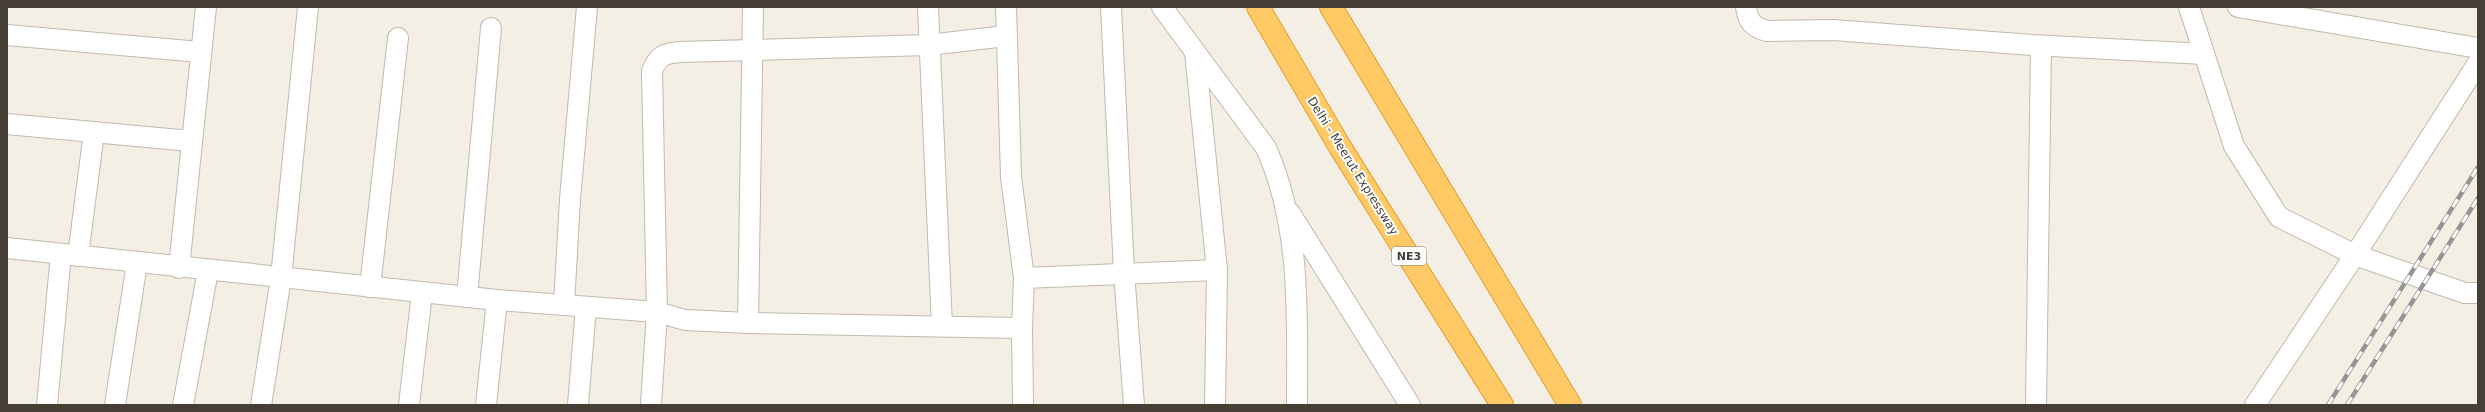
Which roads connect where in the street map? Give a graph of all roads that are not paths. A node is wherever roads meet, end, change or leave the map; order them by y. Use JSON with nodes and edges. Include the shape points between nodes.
{"nodes":[{"id":1,"x":206,"y":7,"type":"edge"},
{"id":2,"x":308,"y":7,"type":"edge"},
{"id":3,"x":587,"y":7,"type":"edge"},
{"id":4,"x":753,"y":7,"type":"edge"},
{"id":5,"x":928,"y":7,"type":"edge"},
{"id":6,"x":1006,"y":7,"type":"edge"},
{"id":7,"x":1111,"y":7,"type":"edge"},
{"id":8,"x":1162,"y":7,"type":"edge"},
{"id":9,"x":1258,"y":7,"type":"edge"},
{"id":10,"x":1331,"y":7,"type":"edge"},
{"id":11,"x":1746,"y":7,"type":"edge"},
{"id":12,"x":2189,"y":7,"type":"edge"},
{"id":13,"x":2238,"y":7,"type":"edge"},
{"id":14,"x":491,"y":28,"type":"dead end"},
{"id":15,"x":7,"y":35,"type":"edge"},
{"id":16,"x":1006,"y":36,"type":"junction"},
{"id":17,"x":398,"y":38,"type":"dead end"},
{"id":18,"x":928,"y":45,"type":"junction"},
{"id":19,"x":2042,"y":46,"type":"junction"},
{"id":20,"x":2478,"y":48,"type":"edge"},
{"id":21,"x":751,"y":50,"type":"junction"},
{"id":22,"x":1195,"y":51,"type":"junction"},
{"id":23,"x":200,"y":52,"type":"junction"},
{"id":24,"x":2204,"y":54,"type":"junction"},
{"id":25,"x":2478,"y":63,"type":"edge"},
{"id":26,"x":7,"y":124,"type":"edge"},
{"id":27,"x":94,"y":132,"type":"junction"},
{"id":28,"x":190,"y":142,"type":"junction"},
{"id":29,"x":1286,"y":206,"type":"junction"},
{"id":30,"x":7,"y":248,"type":"edge"},
{"id":31,"x":70,"y":255,"type":"junction"},
{"id":32,"x":2355,"y":255,"type":"junction"},
{"id":33,"x":137,"y":263,"type":"junction"},
{"id":34,"x":179,"y":268,"type":"junction"},
{"id":35,"x":1217,"y":270,"type":"junction"},
{"id":36,"x":208,"y":271,"type":"junction"},
{"id":37,"x":1124,"y":272,"type":"junction"},
{"id":38,"x":281,"y":278,"type":"junction"},
{"id":39,"x":1024,"y":278,"type":"junction"},
{"id":40,"x":370,"y":287,"type":"junction"},
{"id":41,"x":422,"y":293,"type":"junction"},
{"id":42,"x":2478,"y":294,"type":"edge"},
{"id":43,"x":467,"y":297,"type":"junction"},
{"id":44,"x":497,"y":300,"type":"junction"},
{"id":45,"x":564,"y":305,"type":"junction"},
{"id":46,"x":586,"y":307,"type":"junction"},
{"id":47,"x":657,"y":312,"type":"junction"},
{"id":48,"x":748,"y":323,"type":"junction"},
{"id":49,"x":942,"y":326,"type":"junction"},
{"id":50,"x":1022,"y":328,"type":"junction"},
{"id":51,"x":47,"y":405,"type":"edge"},
{"id":52,"x":115,"y":405,"type":"edge"},
{"id":53,"x":183,"y":405,"type":"edge"},
{"id":54,"x":261,"y":405,"type":"edge"},
{"id":55,"x":409,"y":405,"type":"edge"},
{"id":56,"x":486,"y":405,"type":"edge"},
{"id":57,"x":578,"y":405,"type":"edge"},
{"id":58,"x":651,"y":405,"type":"edge"},
{"id":59,"x":1023,"y":405,"type":"edge"},
{"id":60,"x":1134,"y":405,"type":"edge"},
{"id":61,"x":1215,"y":405,"type":"edge"},
{"id":62,"x":1297,"y":405,"type":"edge"},
{"id":63,"x":1410,"y":405,"type":"edge"},
{"id":64,"x":1502,"y":405,"type":"edge"},
{"id":65,"x":1570,"y":405,"type":"edge"},
{"id":66,"x":2036,"y":405,"type":"edge"},
{"id":67,"x":2255,"y":405,"type":"edge"}],
"edges":[{"from":1,"to":23,"type":"street"},
{"from":2,"to":38,"type":"street"},
{"from":3,"to":45,"type":"street","via":[[570,198]]},
{"from":4,"to":21,"type":"street"},
{"from":5,"to":18,"type":"street"},
{"from":6,"to":16,"type":"street"},
{"from":7,"to":37,"type":"street"},
{"from":8,"to":22,"type":"street"},
{"from":9,"to":64,"type":"highway","name":"Delhi - Meerut Expressway","number":"NE3","via":[[1340,147]]},
{"from":10,"to":65,"type":"highway"},
{"from":11,"to":19,"type":"street","via":[[1750,22],[1757,29],[1767,31],[1833,30]]},
{"from":12,"to":24,"type":"street"},
{"from":13,"to":20,"type":"street"},
{"from":14,"to":43,"type":"street"},
{"from":15,"to":23,"type":"street"},
{"from":16,"to":18,"type":"street"},
{"from":16,"to":39,"type":"street","via":[[1011,177]]},
{"from":17,"to":40,"type":"street"},
{"from":18,"to":21,"type":"street"},
{"from":18,"to":49,"type":"street"},
{"from":19,"to":24,"type":"street"},
{"from":19,"to":66,"type":"street"},
{"from":21,"to":47,"type":"street","via":[[665,53],[656,60],[652,71]]},
{"from":21,"to":48,"type":"street"},
{"from":22,"to":29,"type":"street","via":[[1266,148]]},
{"from":22,"to":35,"type":"street"},
{"from":23,"to":28,"type":"street"},
{"from":24,"to":32,"type":"street","via":[[2234,146],[2279,217]]},
{"from":25,"to":32,"type":"street"},
{"from":26,"to":27,"type":"street"},
{"from":27,"to":28,"type":"street"},
{"from":27,"to":31,"type":"street"},
{"from":28,"to":34,"type":"street"},
{"from":29,"to":62,"type":"street","via":[[1297,287]]},
{"from":29,"to":63,"type":"street"},
{"from":30,"to":31,"type":"street"},
{"from":31,"to":33,"type":"street"},
{"from":31,"to":51,"type":"street"},
{"from":32,"to":42,"type":"street","via":[[2465,293]]},
{"from":32,"to":67,"type":"street"},
{"from":33,"to":34,"type":"street"},
{"from":33,"to":52,"type":"street"},
{"from":34,"to":36,"type":"street"},
{"from":35,"to":37,"type":"street"},
{"from":35,"to":61,"type":"street"},
{"from":36,"to":38,"type":"street"},
{"from":36,"to":53,"type":"street"},
{"from":37,"to":39,"type":"street"},
{"from":37,"to":60,"type":"street"},
{"from":38,"to":40,"type":"street"},
{"from":38,"to":54,"type":"street"},
{"from":39,"to":50,"type":"street"},
{"from":40,"to":41,"type":"street"},
{"from":41,"to":43,"type":"street"},
{"from":41,"to":55,"type":"street"},
{"from":43,"to":44,"type":"street"},
{"from":44,"to":45,"type":"street"},
{"from":44,"to":56,"type":"street"},
{"from":45,"to":46,"type":"street"},
{"from":46,"to":47,"type":"street"},
{"from":46,"to":57,"type":"street"},
{"from":47,"to":48,"type":"street","via":[[685,320]]},
{"from":47,"to":58,"type":"street"},
{"from":48,"to":49,"type":"street"},
{"from":49,"to":50,"type":"street"},
{"from":50,"to":59,"type":"street"}]}
